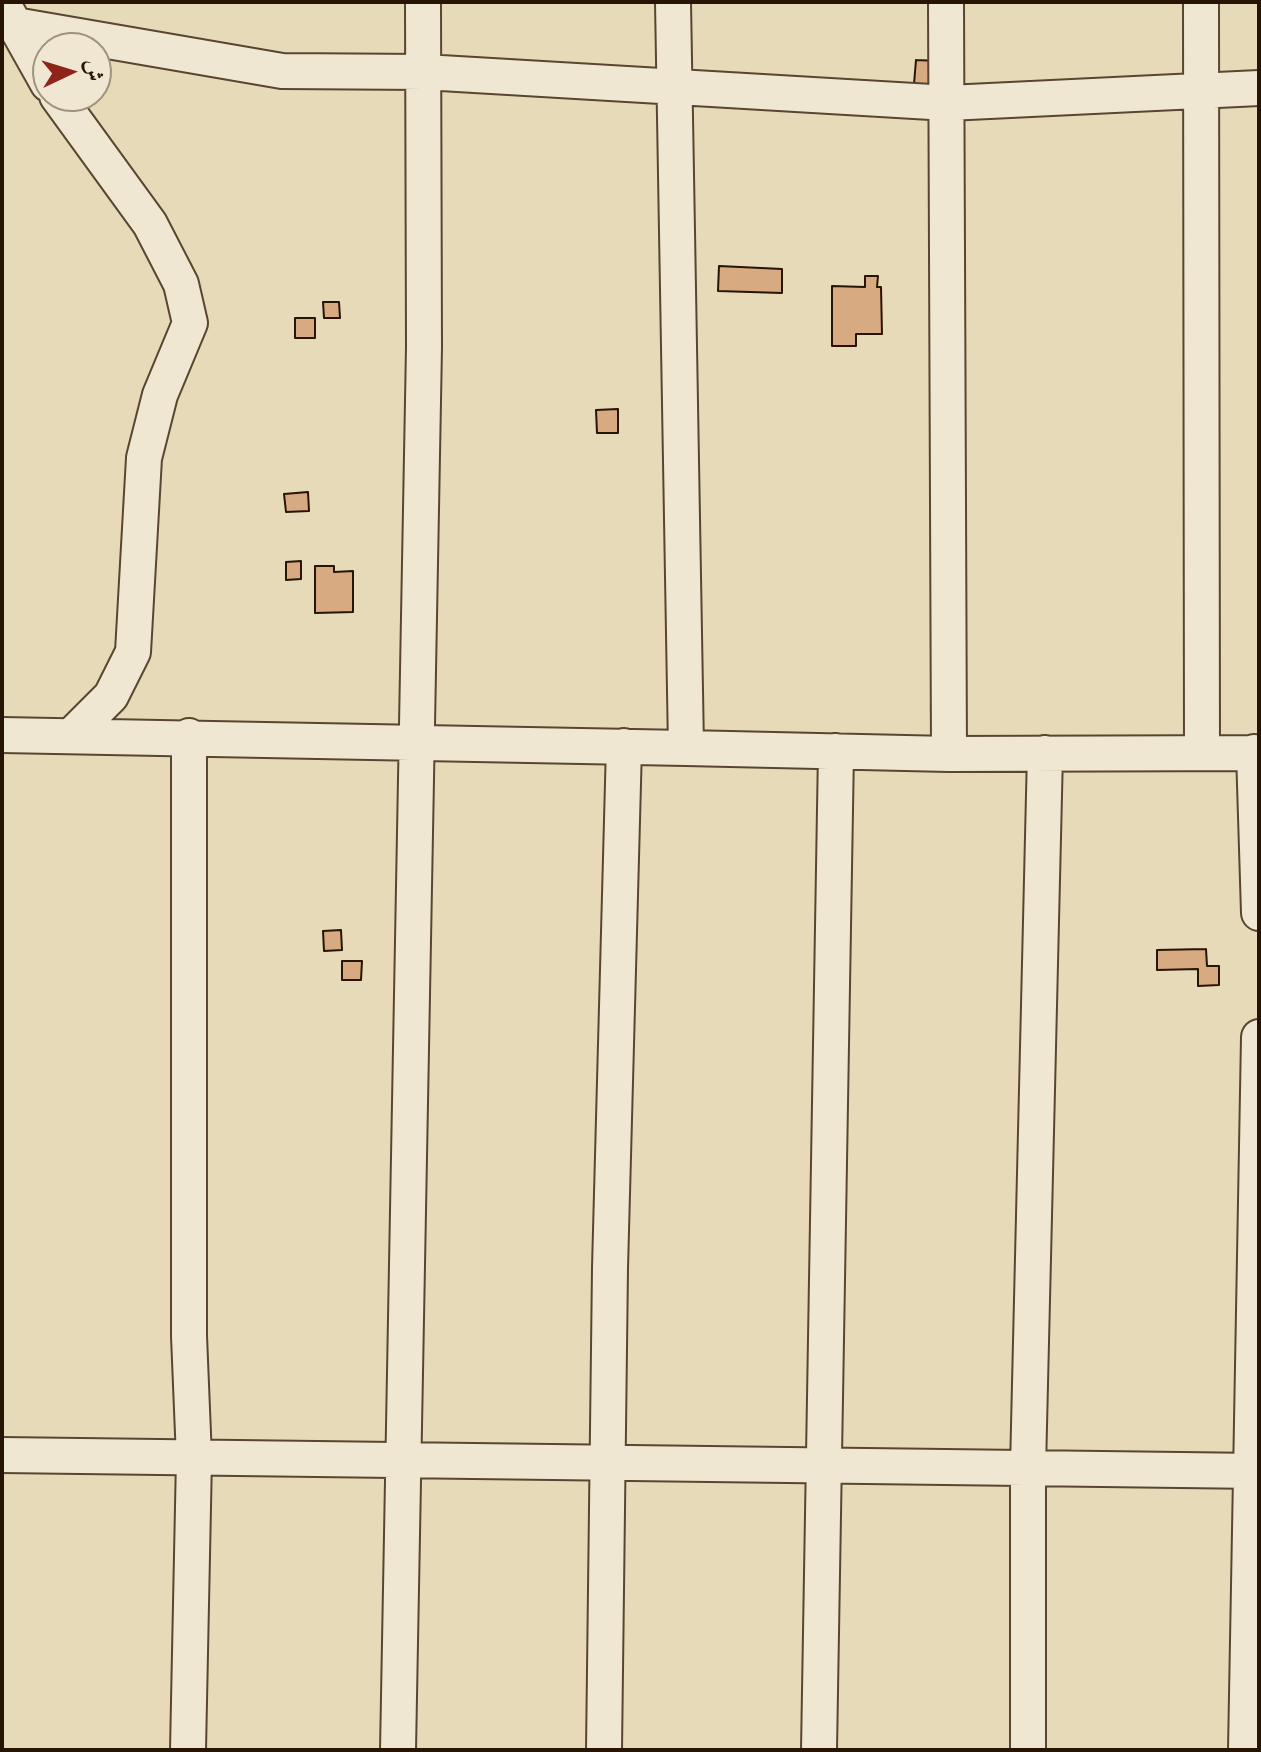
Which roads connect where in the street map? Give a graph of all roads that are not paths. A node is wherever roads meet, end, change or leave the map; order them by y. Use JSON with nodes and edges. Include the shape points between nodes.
{"nodes":[{"id":1,"x":423,"y":2,"type":"edge"},
{"id":2,"x":673,"y":2,"type":"edge"},
{"id":3,"x":946,"y":2,"type":"edge"},
{"id":4,"x":1201,"y":2,"type":"edge"},
{"id":5,"x":8,"y":14,"type":"edge"},
{"id":6,"x":32,"y":56,"type":"edge"},
{"id":7,"x":424,"y":72,"type":"junction"},
{"id":8,"x":1259,"y":88,"type":"edge"},
{"id":9,"x":675,"y":89,"type":"junction"},
{"id":10,"x":1203,"y":89,"type":"junction"},
{"id":11,"x":948,"y":103,"type":"junction"},
{"id":12,"x":69,"y":112,"type":"edge"},
{"id":13,"x":2,"y":735,"type":"edge"},
{"id":14,"x":72,"y":735,"type":"junction"},
{"id":15,"x":189,"y":736,"type":"junction"},
{"id":16,"x":417,"y":741,"type":"junction"},
{"id":17,"x":624,"y":746,"type":"junction"},
{"id":18,"x":686,"y":748,"type":"junction"},
{"id":19,"x":836,"y":751,"type":"junction"},
{"id":20,"x":1202,"y":752,"type":"junction"},
{"id":21,"x":1256,"y":752,"type":"edge"},
{"id":22,"x":1045,"y":753,"type":"junction"},
{"id":23,"x":949,"y":754,"type":"junction"},
{"id":24,"x":1259,"y":913,"type":"edge"},
{"id":25,"x":1259,"y":1037,"type":"edge"},
{"id":26,"x":2,"y":1455,"type":"edge"},
{"id":27,"x":194,"y":1458,"type":"junction"},
{"id":28,"x":403,"y":1461,"type":"junction"},
{"id":29,"x":609,"y":1463,"type":"junction"},
{"id":30,"x":823,"y":1466,"type":"junction"},
{"id":31,"x":1028,"y":1468,"type":"junction"},
{"id":32,"x":1255,"y":1471,"type":"edge"},
{"id":33,"x":188,"y":1750,"type":"edge"},
{"id":34,"x":398,"y":1750,"type":"edge"},
{"id":35,"x":604,"y":1750,"type":"edge"},
{"id":36,"x":819,"y":1750,"type":"edge"},
{"id":37,"x":1028,"y":1750,"type":"edge"},
{"id":38,"x":1246,"y":1750,"type":"edge"}],
"edges":[{"from":1,"to":7,"type":"street"},
{"from":2,"to":9,"type":"street"},
{"from":3,"to":11,"type":"street"},
{"from":4,"to":10,"type":"street"},
{"from":5,"to":6,"type":"street"},
{"from":5,"to":7,"type":"street","via":[[282,71]]},
{"from":7,"to":9,"type":"street"},
{"from":7,"to":16,"type":"street"},
{"from":8,"to":10,"type":"street"},
{"from":9,"to":11,"type":"street"},
{"from":9,"to":18,"type":"street"},
{"from":10,"to":11,"type":"street"},
{"from":10,"to":20,"type":"street"},
{"from":11,"to":23,"type":"street"},
{"from":12,"to":14,"type":"street","via":[[150,224],[181,284],[190,323],[160,395],[144,458],[133,652],[111,696]]},
{"from":13,"to":14,"type":"street"},
{"from":14,"to":15,"type":"street"},
{"from":15,"to":16,"type":"street"},
{"from":15,"to":27,"type":"street","via":[[189,1336]]},
{"from":16,"to":17,"type":"street"},
{"from":16,"to":28,"type":"street"},
{"from":17,"to":18,"type":"street"},
{"from":17,"to":29,"type":"street"},
{"from":18,"to":19,"type":"street"},
{"from":19,"to":23,"type":"street"},
{"from":19,"to":30,"type":"street"},
{"from":20,"to":21,"type":"street"},
{"from":20,"to":22,"type":"street"},
{"from":21,"to":24,"type":"street"},
{"from":22,"to":23,"type":"street"},
{"from":22,"to":31,"type":"street"},
{"from":25,"to":32,"type":"street"},
{"from":26,"to":27,"type":"street"},
{"from":27,"to":28,"type":"street"},
{"from":27,"to":33,"type":"street"},
{"from":28,"to":29,"type":"street"},
{"from":28,"to":34,"type":"street"},
{"from":29,"to":30,"type":"street"},
{"from":29,"to":35,"type":"street"},
{"from":30,"to":31,"type":"street"},
{"from":30,"to":36,"type":"street"},
{"from":31,"to":32,"type":"street"},
{"from":31,"to":37,"type":"street"},
{"from":32,"to":38,"type":"street"}]}
